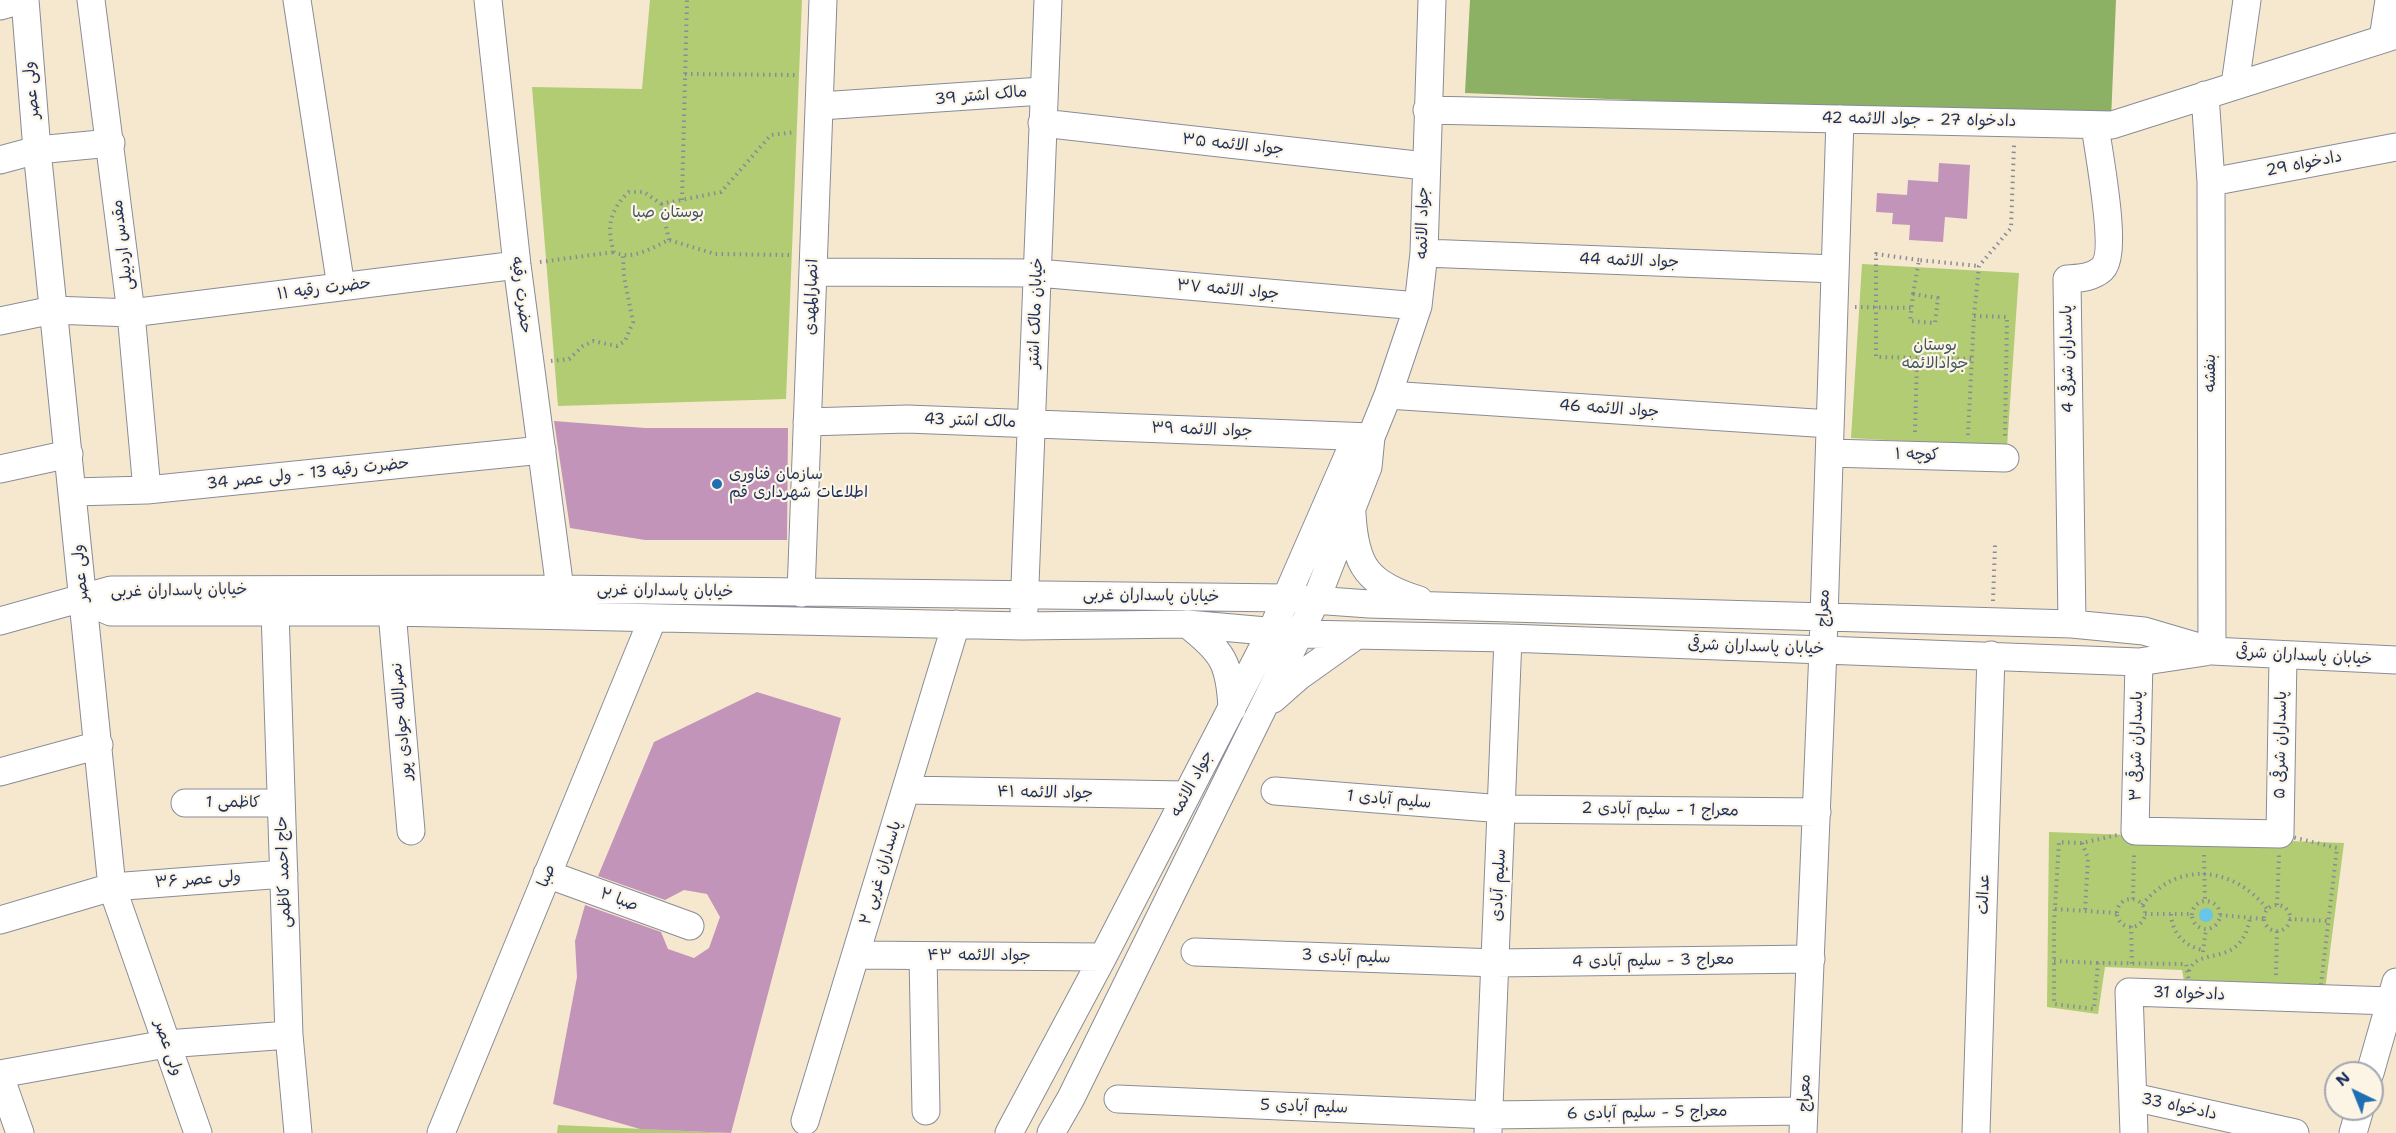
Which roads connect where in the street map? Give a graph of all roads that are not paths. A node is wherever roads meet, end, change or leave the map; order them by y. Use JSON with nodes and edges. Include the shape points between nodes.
{"nodes":[{"id":1,"x":24,"y":0,"type":"edge"},
{"id":2,"x":91,"y":0,"type":"edge"},
{"id":3,"x":297,"y":0,"type":"edge"},
{"id":4,"x":488,"y":0,"type":"edge"},
{"id":5,"x":823,"y":0,"type":"edge"},
{"id":6,"x":1048,"y":0,"type":"edge"},
{"id":7,"x":1432,"y":0,"type":"edge"},
{"id":8,"x":2247,"y":0,"type":"edge"},
{"id":9,"x":2389,"y":0,"type":"edge"},
{"id":10,"x":0,"y":6,"type":"edge"},
{"id":11,"x":2390,"y":37,"type":"edge"},
{"id":12,"x":2235,"y":85,"type":"junction"},
{"id":13,"x":1042,"y":91,"type":"junction"},
{"id":14,"x":2205,"y":95,"type":"junction"},
{"id":15,"x":1427,"y":110,"type":"junction"},
{"id":16,"x":820,"y":118,"type":"junction"},
{"id":17,"x":1840,"y":119,"type":"junction"},
{"id":18,"x":1042,"y":123,"type":"junction"},
{"id":19,"x":2095,"y":124,"type":"junction"},
{"id":20,"x":111,"y":143,"type":"junction"},
{"id":21,"x":2396,"y":147,"type":"edge"},
{"id":22,"x":37,"y":150,"type":"junction"},
{"id":23,"x":0,"y":160,"type":"edge"},
{"id":24,"x":1425,"y":166,"type":"junction"},
{"id":25,"x":2211,"y":182,"type":"junction"},
{"id":26,"x":1424,"y":253,"type":"junction"},
{"id":27,"x":813,"y":264,"type":"junction"},
{"id":28,"x":517,"y":265,"type":"junction"},
{"id":29,"x":1835,"y":269,"type":"junction"},
{"id":30,"x":1038,"y":273,"type":"junction"},
{"id":31,"x":341,"y":287,"type":"junction"},
{"id":32,"x":1418,"y":306,"type":"junction"},
{"id":33,"x":53,"y":310,"type":"junction"},
{"id":34,"x":131,"y":313,"type":"junction"},
{"id":35,"x":0,"y":321,"type":"edge"},
{"id":36,"x":1388,"y":395,"type":"junction"},
{"id":37,"x":807,"y":422,"type":"junction"},
{"id":38,"x":1033,"y":423,"type":"junction"},
{"id":39,"x":1830,"y":424,"type":"junction"},
{"id":40,"x":1371,"y":437,"type":"junction"},
{"id":41,"x":542,"y":450,"type":"junction"},
{"id":42,"x":1830,"y":453,"type":"junction"},
{"id":43,"x":69,"y":454,"type":"junction"},
{"id":44,"x":2005,"y":458,"type":"road end"},
{"id":45,"x":0,"y":470,"type":"edge"},
{"id":46,"x":147,"y":490,"type":"junction"},
{"id":47,"x":73,"y":492,"type":"junction"},
{"id":48,"x":1352,"y":504,"type":"junction"},
{"id":49,"x":560,"y":589,"type":"junction"},
{"id":50,"x":801,"y":593,"type":"junction"},
{"id":51,"x":1026,"y":594,"type":"junction"},
{"id":52,"x":1286,"y":597,"type":"junction"},
{"id":53,"x":83,"y":600,"type":"junction"},
{"id":54,"x":1316,"y":600,"type":"junction"},
{"id":55,"x":1437,"y":606,"type":"junction"},
{"id":56,"x":275,"y":611,"type":"junction"},
{"id":57,"x":392,"y":612,"type":"junction"},
{"id":58,"x":653,"y":618,"type":"junction"},
{"id":59,"x":1824,"y":619,"type":"junction"},
{"id":60,"x":0,"y":621,"type":"edge"},
{"id":61,"x":956,"y":624,"type":"junction"},
{"id":62,"x":1187,"y":624,"type":"junction"},
{"id":63,"x":2072,"y":624,"type":"junction"},
{"id":64,"x":1022,"y":626,"type":"junction"},
{"id":65,"x":1272,"y":630,"type":"junction"},
{"id":66,"x":1300,"y":634,"type":"junction"},
{"id":67,"x":1357,"y":635,"type":"junction"},
{"id":68,"x":1508,"y":638,"type":"junction"},
{"id":69,"x":1823,"y":649,"type":"junction"},
{"id":70,"x":2212,"y":651,"type":"junction"},
{"id":71,"x":1991,"y":655,"type":"junction"},
{"id":72,"x":2283,"y":656,"type":"junction"},
{"id":73,"x":2396,"y":660,"type":"edge"},
{"id":74,"x":2139,"y":662,"type":"junction"},
{"id":75,"x":1266,"y":705,"type":"junction"},
{"id":76,"x":1232,"y":709,"type":"junction"},
{"id":77,"x":99,"y":745,"type":"junction"},
{"id":78,"x":0,"y":771,"type":"edge"},
{"id":79,"x":906,"y":790,"type":"junction"},
{"id":80,"x":1275,"y":790,"type":"dead end"},
{"id":81,"x":1185,"y":795,"type":"junction"},
{"id":82,"x":185,"y":803,"type":"dead end"},
{"id":83,"x":281,"y":803,"type":"junction"},
{"id":84,"x":1503,"y":809,"type":"junction"},
{"id":85,"x":1817,"y":812,"type":"junction"},
{"id":86,"x":411,"y":831,"type":"dead end"},
{"id":87,"x":2135,"y":831,"type":"joint"},
{"id":88,"x":284,"y":874,"type":"junction"},
{"id":89,"x":547,"y":874,"type":"junction"},
{"id":90,"x":112,"y":887,"type":"junction"},
{"id":91,"x":0,"y":920,"type":"edge"},
{"id":92,"x":690,"y":926,"type":"dead end"},
{"id":93,"x":1195,"y":952,"type":"dead end"},
{"id":94,"x":856,"y":956,"type":"junction"},
{"id":95,"x":923,"y":956,"type":"junction"},
{"id":96,"x":1103,"y":957,"type":"junction"},
{"id":97,"x":1811,"y":959,"type":"junction"},
{"id":98,"x":1496,"y":963,"type":"junction"},
{"id":99,"x":2393,"y":992,"type":"edge"},
{"id":100,"x":289,"y":1035,"type":"junction"},
{"id":101,"x":166,"y":1044,"type":"junction"},
{"id":102,"x":2373,"y":1061,"type":"edge"},
{"id":103,"x":0,"y":1075,"type":"edge"},
{"id":104,"x":2133,"y":1097,"type":"junction"},
{"id":105,"x":1118,"y":1099,"type":"dead end"},
{"id":106,"x":926,"y":1111,"type":"dead end"},
{"id":107,"x":806,"y":1121,"type":"dead end"},
{"id":108,"x":1804,"y":1122,"type":"edge"},
{"id":109,"x":1489,"y":1124,"type":"edge"},
{"id":110,"x":20,"y":1133,"type":"edge"},
{"id":111,"x":198,"y":1133,"type":"edge"},
{"id":112,"x":298,"y":1133,"type":"edge"},
{"id":113,"x":441,"y":1133,"type":"edge"},
{"id":114,"x":1009,"y":1133,"type":"edge"},
{"id":115,"x":1051,"y":1133,"type":"edge"},
{"id":116,"x":1976,"y":1133,"type":"edge"},
{"id":117,"x":2134,"y":1133,"type":"edge"},
{"id":118,"x":2295,"y":1133,"type":"edge"}],
"edges":[{"from":1,"to":10,"type":"street"},
{"from":1,"to":22,"type":"street","name":"ولی عصر"},
{"from":2,"to":20,"type":"street","name":"مقدس اردبیلی"},
{"from":3,"to":31,"type":"street"},
{"from":4,"to":28,"type":"street","name":"حضرت رقیه"},
{"from":5,"to":16,"type":"street","name":"انصارالمهدی"},
{"from":6,"to":13,"type":"street","name":"خیابان مالک اشتر"},
{"from":7,"to":15,"type":"street","name":"جواد الائمه"},
{"from":8,"to":12,"type":"street"},
{"from":9,"to":11,"type":"street"},
{"from":11,"to":12,"type":"street","name":"دادخواه 27 - جواد الائمه 42"},
{"from":12,"to":14,"type":"street","name":"دادخواه 27 - جواد الائمه 42"},
{"from":13,"to":16,"type":"street","name":"مالک اشتر 39","via":[[920,100]]},
{"from":13,"to":18,"type":"street","name":"خیابان مالک اشتر"},
{"from":14,"to":19,"type":"street","name":"دادخواه 27 - جواد الائمه 42","via":[[2112,125]]},
{"from":14,"to":25,"type":"street","name":"بنفشه"},
{"from":15,"to":17,"type":"street","name":"دادخواه 27 - جواد الائمه 42"},
{"from":15,"to":24,"type":"street","name":"جواد الائمه"},
{"from":16,"to":27,"type":"street","name":"انصارالمهدی"},
{"from":17,"to":19,"type":"street","name":"دادخواه 27 - جواد الائمه 42"},
{"from":17,"to":29,"type":"street","name":"معراج"},
{"from":18,"to":24,"type":"street","name":"جواد الائمه ۳۵"},
{"from":18,"to":30,"type":"street","name":"خیابان مالک اشتر"},
{"from":19,"to":63,"type":"street","name":"پاسداران شرقی 4","via":[[2110,236],[2109,258],[2102,269],[2089,277],[2067,279]]},
{"from":20,"to":22,"type":"street"},
{"from":20,"to":34,"type":"street","name":"مقدس اردبیلی"},
{"from":21,"to":25,"type":"street","name":"دادخواه 29"},
{"from":22,"to":23,"type":"street"},
{"from":22,"to":33,"type":"street","name":"ولی عصر"},
{"from":24,"to":26,"type":"street","name":"جواد الائمه"},
{"from":25,"to":70,"type":"street","name":"بنفشه"},
{"from":26,"to":29,"type":"street","name":"جواد الائمه 44"},
{"from":26,"to":32,"type":"street","name":"جواد الائمه"},
{"from":27,"to":30,"type":"street","name":"جواد الائمه ۳۷"},
{"from":27,"to":37,"type":"street","name":"انصارالمهدی"},
{"from":28,"to":31,"type":"street","name":"حضرت رقیه ۱۱"},
{"from":28,"to":41,"type":"street","name":"حضرت رقیه"},
{"from":29,"to":39,"type":"street","name":"معراج"},
{"from":30,"to":32,"type":"street","name":"جواد الائمه ۳۷"},
{"from":30,"to":38,"type":"street","name":"خیابان مالک اشتر"},
{"from":31,"to":34,"type":"street","name":"حضرت رقیه ۱۱"},
{"from":32,"to":36,"type":"street","name":"جواد الائمه"},
{"from":33,"to":34,"type":"street","name":"حضرت رقیه ۱۱"},
{"from":33,"to":35,"type":"street","name":"حضرت رقیه ۱۱"},
{"from":33,"to":43,"type":"street","name":"ولی عصر"},
{"from":34,"to":46,"type":"street","name":"مقدس اردبیلی"},
{"from":36,"to":39,"type":"street","name":"جواد الائمه 46"},
{"from":36,"to":40,"type":"street","name":"جواد الائمه"},
{"from":37,"to":38,"type":"street","name":"مالک اشتر 43","via":[[907,419]]},
{"from":37,"to":50,"type":"street","name":"انصارالمهدی"},
{"from":38,"to":40,"type":"street","name":"جواد الائمه ۳۹"},
{"from":38,"to":51,"type":"street","name":"خیابان مالک اشتر"},
{"from":39,"to":42,"type":"street","name":"معراج"},
{"from":40,"to":48,"type":"street","name":"جواد الائمه","via":[[1368,467]]},
{"from":40,"to":52,"type":"street","name":"جواد الائمه","via":[[1348,456]]},
{"from":41,"to":46,"type":"street","name":"حضرت رقیه 13 - ولی عصر 34"},
{"from":41,"to":49,"type":"street","name":"حضرت رقیه"},
{"from":42,"to":44,"type":"street","name":"کوچه ۱"},
{"from":42,"to":59,"type":"street","name":"معراج"},
{"from":43,"to":45,"type":"street"},
{"from":43,"to":47,"type":"street","name":"ولی عصر"},
{"from":46,"to":47,"type":"street","name":"حضرت رقیه 13 - ولی عصر 34"},
{"from":47,"to":53,"type":"street","name":"ولی عصر"},
{"from":48,"to":54,"type":"street","name":"جواد الائمه"},
{"from":48,"to":55,"type":"street","via":[[1354,546],[1360,562],[1375,579],[1408,597]]},
{"from":49,"to":50,"type":"street","name":"خیابان پاسداران غربی"},
{"from":49,"to":53,"type":"street","name":"خیابان پاسداران غربی","via":[[111,590]]},
{"from":50,"to":51,"type":"street","name":"خیابان پاسداران غربی"},
{"from":51,"to":52,"type":"street","name":"خیابان پاسداران غربی"},
{"from":51,"to":64,"type":"street","name":"خیابان مالک اشتر"},
{"from":52,"to":54,"type":"street","name":"خیابان پاسداران غربی"},
{"from":52,"to":65,"type":"street","name":"جواد الائمه"},
{"from":53,"to":56,"type":"street","name":"خیابان پاسداران غربی","via":[[111,612]]},
{"from":53,"to":60,"type":"street"},
{"from":53,"to":77,"type":"street","name":"ولی عصر"},
{"from":54,"to":55,"type":"street","name":"خیابان پاسداران شرقی"},
{"from":54,"to":66,"type":"street","name":"جواد الائمه"},
{"from":55,"to":59,"type":"street","name":"خیابان پاسداران شرقی"},
{"from":56,"to":57,"type":"street","name":"خیابان پاسداران غربی"},
{"from":56,"to":83,"type":"street","name":"حاج احمد کاظمی"},
{"from":57,"to":58,"type":"street","name":"خیابان پاسداران غربی"},
{"from":57,"to":86,"type":"street","name":"نصرالله جوادی پور"},
{"from":58,"to":61,"type":"street","name":"خیابان پاسداران غربی"},
{"from":58,"to":89,"type":"street","name":"صبا"},
{"from":59,"to":63,"type":"street","name":"خیابان پاسداران شرقی"},
{"from":59,"to":69,"type":"street","name":"معراج"},
{"from":61,"to":64,"type":"street","name":"خیابان پاسداران غربی"},
{"from":61,"to":79,"type":"street","name":"پاسداران غربی ۲"},
{"from":62,"to":64,"type":"street","name":"خیابان پاسداران غربی"},
{"from":62,"to":65,"type":"street","name":"خیابان پاسداران غربی"},
{"from":62,"to":76,"type":"street","via":[[1213,645],[1226,664]]},
{"from":63,"to":70,"type":"street","name":"خیابان پاسداران شرقی","via":[[2144,631]]},
{"from":65,"to":66,"type":"street","name":"خیابان پاسداران غربی"},
{"from":65,"to":76,"type":"street","name":"جواد الائمه"},
{"from":66,"to":67,"type":"street","name":"خیابان پاسداران شرقی"},
{"from":66,"to":75,"type":"street","name":"جواد الائمه"},
{"from":67,"to":68,"type":"street","name":"خیابان پاسداران شرقی"},
{"from":67,"to":75,"type":"street"},
{"from":68,"to":69,"type":"street","name":"خیابان پاسداران شرقی"},
{"from":68,"to":84,"type":"street","name":"سلیم آبادی"},
{"from":69,"to":71,"type":"street","name":"خیابان پاسداران شرقی"},
{"from":69,"to":85,"type":"street","name":"معراج"},
{"from":70,"to":72,"type":"street","name":"خیابان پاسداران شرقی"},
{"from":70,"to":74,"type":"street","name":"خیابان پاسداران شرقی"},
{"from":71,"to":74,"type":"street","name":"خیابان پاسداران شرقی"},
{"from":71,"to":116,"type":"street","name":"عدالت"},
{"from":72,"to":73,"type":"street","name":"خیابان پاسداران شرقی"},
{"from":72,"to":87,"type":"street","name":"پاسداران شرقی ۵","via":[[2280,834]]},
{"from":74,"to":87,"type":"street","name":"پاسداران شرقی ۳"},
{"from":75,"to":115,"type":"street","name":"جواد الائمه"},
{"from":76,"to":81,"type":"street","name":"جواد الائمه"},
{"from":77,"to":78,"type":"street"},
{"from":77,"to":90,"type":"street","name":"ولی عصر"},
{"from":79,"to":81,"type":"street","name":"جواد الائمه ۴۱"},
{"from":79,"to":94,"type":"street","name":"پاسداران غربی ۲"},
{"from":80,"to":84,"type":"street","name":"سلیم آبادی 1"},
{"from":81,"to":96,"type":"street","name":"جواد الائمه"},
{"from":82,"to":83,"type":"street","name":"کاظمی 1"},
{"from":83,"to":88,"type":"street","name":"حاج احمد کاظمی"},
{"from":84,"to":85,"type":"street","name":"معراج 1 - سلیم آبادی 2"},
{"from":84,"to":98,"type":"street","name":"سلیم آبادی"},
{"from":85,"to":97,"type":"street","name":"معراج"},
{"from":88,"to":90,"type":"street","name":"ولی عصر ۳۶"},
{"from":88,"to":100,"type":"street","name":"حاج احمد کاظمی"},
{"from":89,"to":92,"type":"street","name":"صبا ۲"},
{"from":89,"to":113,"type":"street","name":"صبا"},
{"from":90,"to":91,"type":"street","name":"ولی عصر ۳۶"},
{"from":90,"to":101,"type":"street","name":"ولی عصر"},
{"from":93,"to":98,"type":"street","name":"سلیم آبادی 3"},
{"from":94,"to":95,"type":"street","name":"جواد الائمه ۴۳"},
{"from":94,"to":107,"type":"street","name":"پاسداران غربی ۲"},
{"from":95,"to":96,"type":"street","name":"جواد الائمه ۴۳"},
{"from":95,"to":106,"type":"street"},
{"from":96,"to":114,"type":"street","name":"جواد الائمه"},
{"from":97,"to":98,"type":"street","name":"معراج 3 - سلیم آبادی 4"},
{"from":97,"to":108,"type":"street","name":"معراج"},
{"from":98,"to":109,"type":"street","name":"سلیم آبادی"},
{"from":99,"to":102,"type":"street"},
{"from":99,"to":104,"type":"street","name":"دادخواه 31","via":[[2129,992]]},
{"from":100,"to":101,"type":"street"},
{"from":100,"to":112,"type":"street","name":"حاج احمد کاظمی"},
{"from":101,"to":103,"type":"street"},
{"from":101,"to":111,"type":"street","name":"ولی عصر"},
{"from":103,"to":110,"type":"street"},
{"from":104,"to":117,"type":"street","name":"دادخواه 31"},
{"from":104,"to":118,"type":"street","name":"دادخواه 33"},
{"from":105,"to":109,"type":"street","name":"سلیم آبادی 5"},
{"from":108,"to":109,"type":"street","name":"معراج 5 - سلیم آبادی 6"}]}
